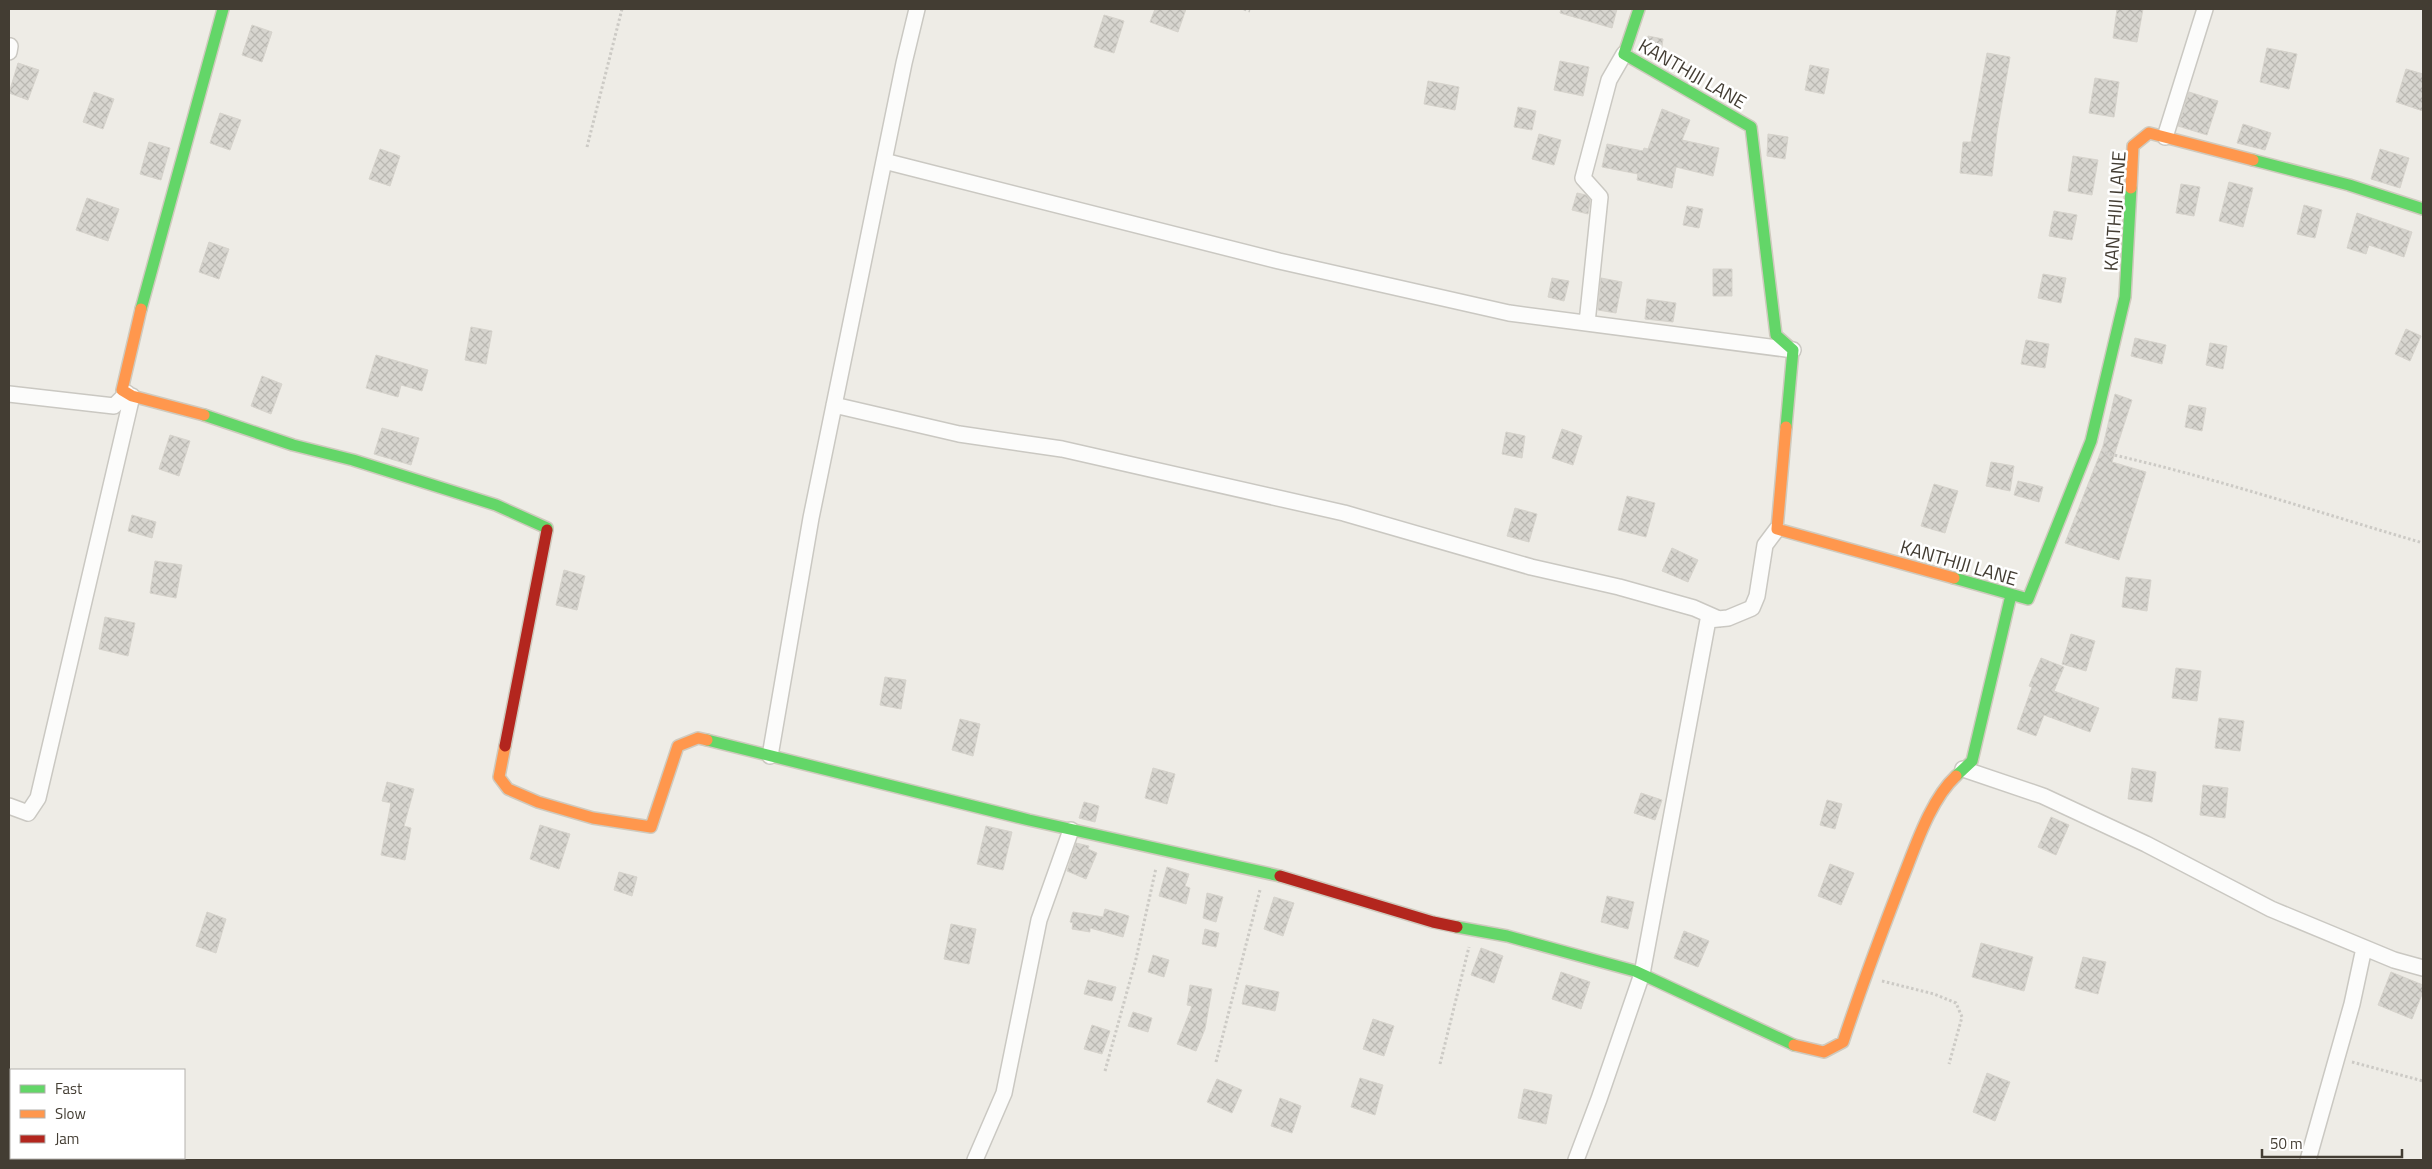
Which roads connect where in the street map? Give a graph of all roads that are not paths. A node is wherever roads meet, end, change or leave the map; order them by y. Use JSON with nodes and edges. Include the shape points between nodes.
{"nodes":[{"id":1,"x":223,"y":9,"type":"edge"},
{"id":2,"x":917,"y":9,"type":"edge"},
{"id":3,"x":1639,"y":9,"type":"edge"},
{"id":4,"x":2205,"y":9,"type":"edge"},
{"id":5,"x":1624,"y":54,"type":"junction"},
{"id":6,"x":2165,"y":138,"type":"junction"},
{"id":7,"x":884,"y":161,"type":"junction"},
{"id":8,"x":2423,"y":209,"type":"edge"},
{"id":9,"x":1587,"y":323,"type":"junction"},
{"id":10,"x":1793,"y":350,"type":"junction"},
{"id":11,"x":9,"y":394,"type":"edge"},
{"id":12,"x":129,"y":394,"type":"junction"},
{"id":13,"x":834,"y":404,"type":"junction"},
{"id":14,"x":1777,"y":529,"type":"junction"},
{"id":15,"x":2012,"y":595,"type":"junction"},
{"id":16,"x":1719,"y":619,"type":"junction"},
{"id":17,"x":770,"y":756,"type":"junction"},
{"id":18,"x":1963,"y":769,"type":"junction"},
{"id":19,"x":9,"y":806,"type":"edge"},
{"id":20,"x":1071,"y":830,"type":"junction"},
{"id":21,"x":2364,"y":948,"type":"junction"},
{"id":22,"x":2423,"y":968,"type":"edge"},
{"id":23,"x":1642,"y":974,"type":"junction"},
{"id":24,"x":976,"y":1160,"type":"edge"},
{"id":25,"x":1576,"y":1160,"type":"edge"},
{"id":26,"x":2308,"y":1160,"type":"edge"}],
"edges":[{"from":1,"to":12,"type":"street","via":[[122,390]]},
{"from":2,"to":7,"type":"street"},
{"from":3,"to":5,"type":"street","name":"KANTHIJI LANE"},
{"from":4,"to":6,"type":"street"},
{"from":5,"to":9,"type":"street","via":[[1609,80],[1583,178],[1600,197]]},
{"from":5,"to":10,"type":"street","name":"KANTHIJI LANE","via":[[1751,126],[1776,335]]},
{"from":6,"to":8,"type":"street","name":"KANTHIJI LANE","via":[[2349,185]]},
{"from":6,"to":15,"type":"street","name":"KANTHIJI LANE","via":[[2149,133],[2133,146],[2125,297],[2088,449],[2028,599]]},
{"from":7,"to":9,"type":"street","via":[[1280,261],[1509,313]]},
{"from":7,"to":13,"type":"street"},
{"from":9,"to":10,"type":"street"},
{"from":10,"to":14,"type":"street"},
{"from":11,"to":12,"type":"street","via":[[114,406]]},
{"from":12,"to":17,"type":"street","via":[[221,419],[293,445],[353,460],[496,505],[547,528],[499,777],[508,789],[538,802],[593,818],[651,827],[678,746],[698,738]]},
{"from":12,"to":19,"type":"street","via":[[38,798],[28,814]]},
{"from":13,"to":16,"type":"street","via":[[960,434],[1062,449],[1344,513],[1531,567],[1694,608]]},
{"from":13,"to":17,"type":"street"},
{"from":14,"to":15,"type":"street","name":"KANTHIJI LANE"},
{"from":14,"to":16,"type":"street","via":[[1765,545],[1752,608]]},
{"from":15,"to":18,"type":"street","via":[[1972,761]]},
{"from":16,"to":23,"type":"street","via":[[1708,620]]},
{"from":17,"to":20,"type":"street"},
{"from":18,"to":21,"type":"street","via":[[2043,796],[2146,844],[2271,909]]},
{"from":18,"to":23,"type":"street","via":[[1945,786],[1916,844],[1843,1042],[1824,1052],[1793,1045]]},
{"from":20,"to":23,"type":"street","via":[[1302,881],[1433,922],[1507,936]]},
{"from":20,"to":24,"type":"street","via":[[1039,920],[1004,1093]]},
{"from":21,"to":22,"type":"street"},
{"from":21,"to":26,"type":"street"},
{"from":23,"to":25,"type":"street"}]}
